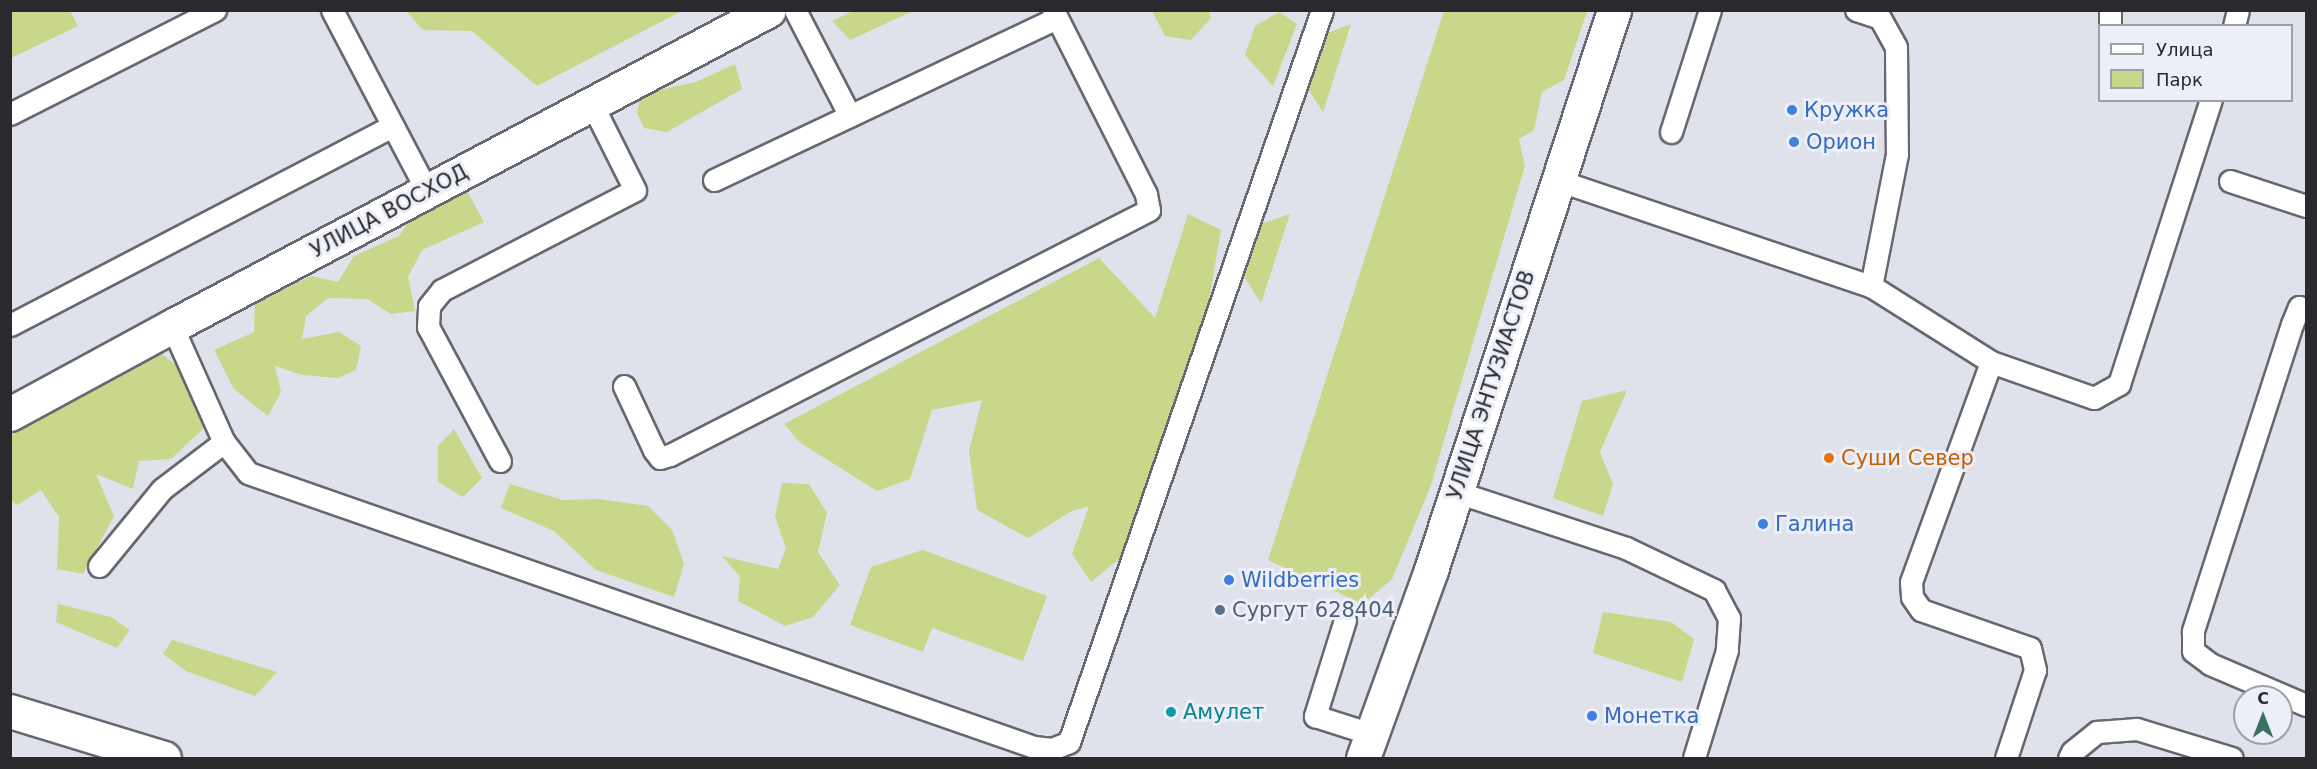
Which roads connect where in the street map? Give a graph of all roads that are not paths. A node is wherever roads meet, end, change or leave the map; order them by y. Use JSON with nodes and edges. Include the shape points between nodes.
{"nodes":[{"id":1,"x":215,"y":10,"type":"edge"},
{"id":2,"x":332,"y":10,"type":"edge"},
{"id":3,"x":770,"y":10,"type":"edge"},
{"id":4,"x":795,"y":10,"type":"edge"},
{"id":5,"x":1322,"y":10,"type":"edge"},
{"id":6,"x":1614,"y":10,"type":"edge"},
{"id":7,"x":1710,"y":10,"type":"edge"},
{"id":8,"x":1856,"y":10,"type":"edge"},
{"id":9,"x":1055,"y":14,"type":"edge"},
{"id":10,"x":2210,"y":102,"type":"edge"},
{"id":11,"x":592,"y":104,"type":"junction"},
{"id":12,"x":10,"y":114,"type":"edge"},
{"id":13,"x":850,"y":116,"type":"junction"},
{"id":14,"x":392,"y":126,"type":"junction"},
{"id":15,"x":1671,"y":132,"type":"dead end"},
{"id":16,"x":714,"y":180,"type":"dead end"},
{"id":17,"x":1557,"y":180,"type":"junction"},
{"id":18,"x":2230,"y":181,"type":"dead end"},
{"id":19,"x":426,"y":191,"type":"junction"},
{"id":20,"x":2307,"y":206,"type":"edge"},
{"id":21,"x":1871,"y":286,"type":"junction"},
{"id":22,"x":2307,"y":309,"type":"edge"},
{"id":23,"x":10,"y":325,"type":"edge"},
{"id":24,"x":171,"y":326,"type":"junction"},
{"id":25,"x":1991,"y":362,"type":"junction"},
{"id":26,"x":624,"y":387,"type":"dead end"},
{"id":27,"x":10,"y":414,"type":"edge"},
{"id":28,"x":224,"y":442,"type":"junction"},
{"id":29,"x":500,"y":461,"type":"dead end"},
{"id":30,"x":1457,"y":492,"type":"junction"},
{"id":31,"x":99,"y":567,"type":"dead end"},
{"id":32,"x":1345,"y":621,"type":"dead end"},
{"id":33,"x":2307,"y":705,"type":"edge"},
{"id":34,"x":10,"y":711,"type":"edge"},
{"id":35,"x":1367,"y":746,"type":"edge"},
{"id":36,"x":1033,"y":753,"type":"edge"},
{"id":37,"x":164,"y":759,"type":"edge"},
{"id":38,"x":1694,"y":759,"type":"edge"},
{"id":39,"x":2006,"y":759,"type":"edge"},
{"id":40,"x":2070,"y":759,"type":"edge"},
{"id":41,"x":2232,"y":759,"type":"edge"}],
"edges":[{"from":1,"to":12,"type":"lane"},
{"from":2,"to":14,"type":"lane"},
{"from":3,"to":11,"type":"main road","name":"УЛИЦА ВОСХОД"},
{"from":4,"to":13,"type":"lane"},
{"from":5,"to":36,"type":"lane","via":[[1070,742]]},
{"from":6,"to":17,"type":"main road","name":"УЛИЦА ЭНТУЗИАСТОВ"},
{"from":7,"to":15,"type":"lane"},
{"from":8,"to":21,"type":"lane","via":[[1880,18],[1896,47],[1897,154]]},
{"from":9,"to":13,"type":"lane"},
{"from":9,"to":26,"type":"lane","via":[[1146,194],[1149,210],[670,455],[660,458],[654,450]]},
{"from":10,"to":25,"type":"lane","via":[[2119,384],[2094,399]]},
{"from":11,"to":19,"type":"main road","name":"УЛИЦА ВОСХОД"},
{"from":11,"to":29,"type":"lane","via":[[635,190],[442,291],[429,306],[428,327]]},
{"from":13,"to":16,"type":"lane"},
{"from":14,"to":19,"type":"lane"},
{"from":14,"to":23,"type":"lane"},
{"from":17,"to":21,"type":"lane"},
{"from":17,"to":30,"type":"main road","name":"УЛИЦА ЭНТУЗИАСТОВ"},
{"from":18,"to":20,"type":"lane"},
{"from":19,"to":24,"type":"main road","name":"УЛИЦА ВОСХОД"},
{"from":21,"to":25,"type":"lane"},
{"from":22,"to":33,"type":"lane","via":[[2299,307],[2292,324],[2193,631],[2193,651],[2210,664]]},
{"from":24,"to":27,"type":"main road","name":"УЛИЦА ВОСХОД"},
{"from":24,"to":28,"type":"lane"},
{"from":25,"to":39,"type":"lane","via":[[1911,582],[1912,597],[1922,610],[2030,648],[2035,670]]},
{"from":28,"to":31,"type":"lane","via":[[162,489]]},
{"from":28,"to":36,"type":"lane","via":[[248,473]]},
{"from":30,"to":35,"type":"main road","name":"УЛИЦА ЭНТУЗИАСТОВ"},
{"from":30,"to":38,"type":"lane","via":[[1626,549],[1714,591],[1729,618],[1727,651]]},
{"from":32,"to":35,"type":"lane","via":[[1316,716]]},
{"from":34,"to":37,"type":"main road"},
{"from":40,"to":41,"type":"lane","via":[[2072,752],[2097,732],[2137,729]]}]}
